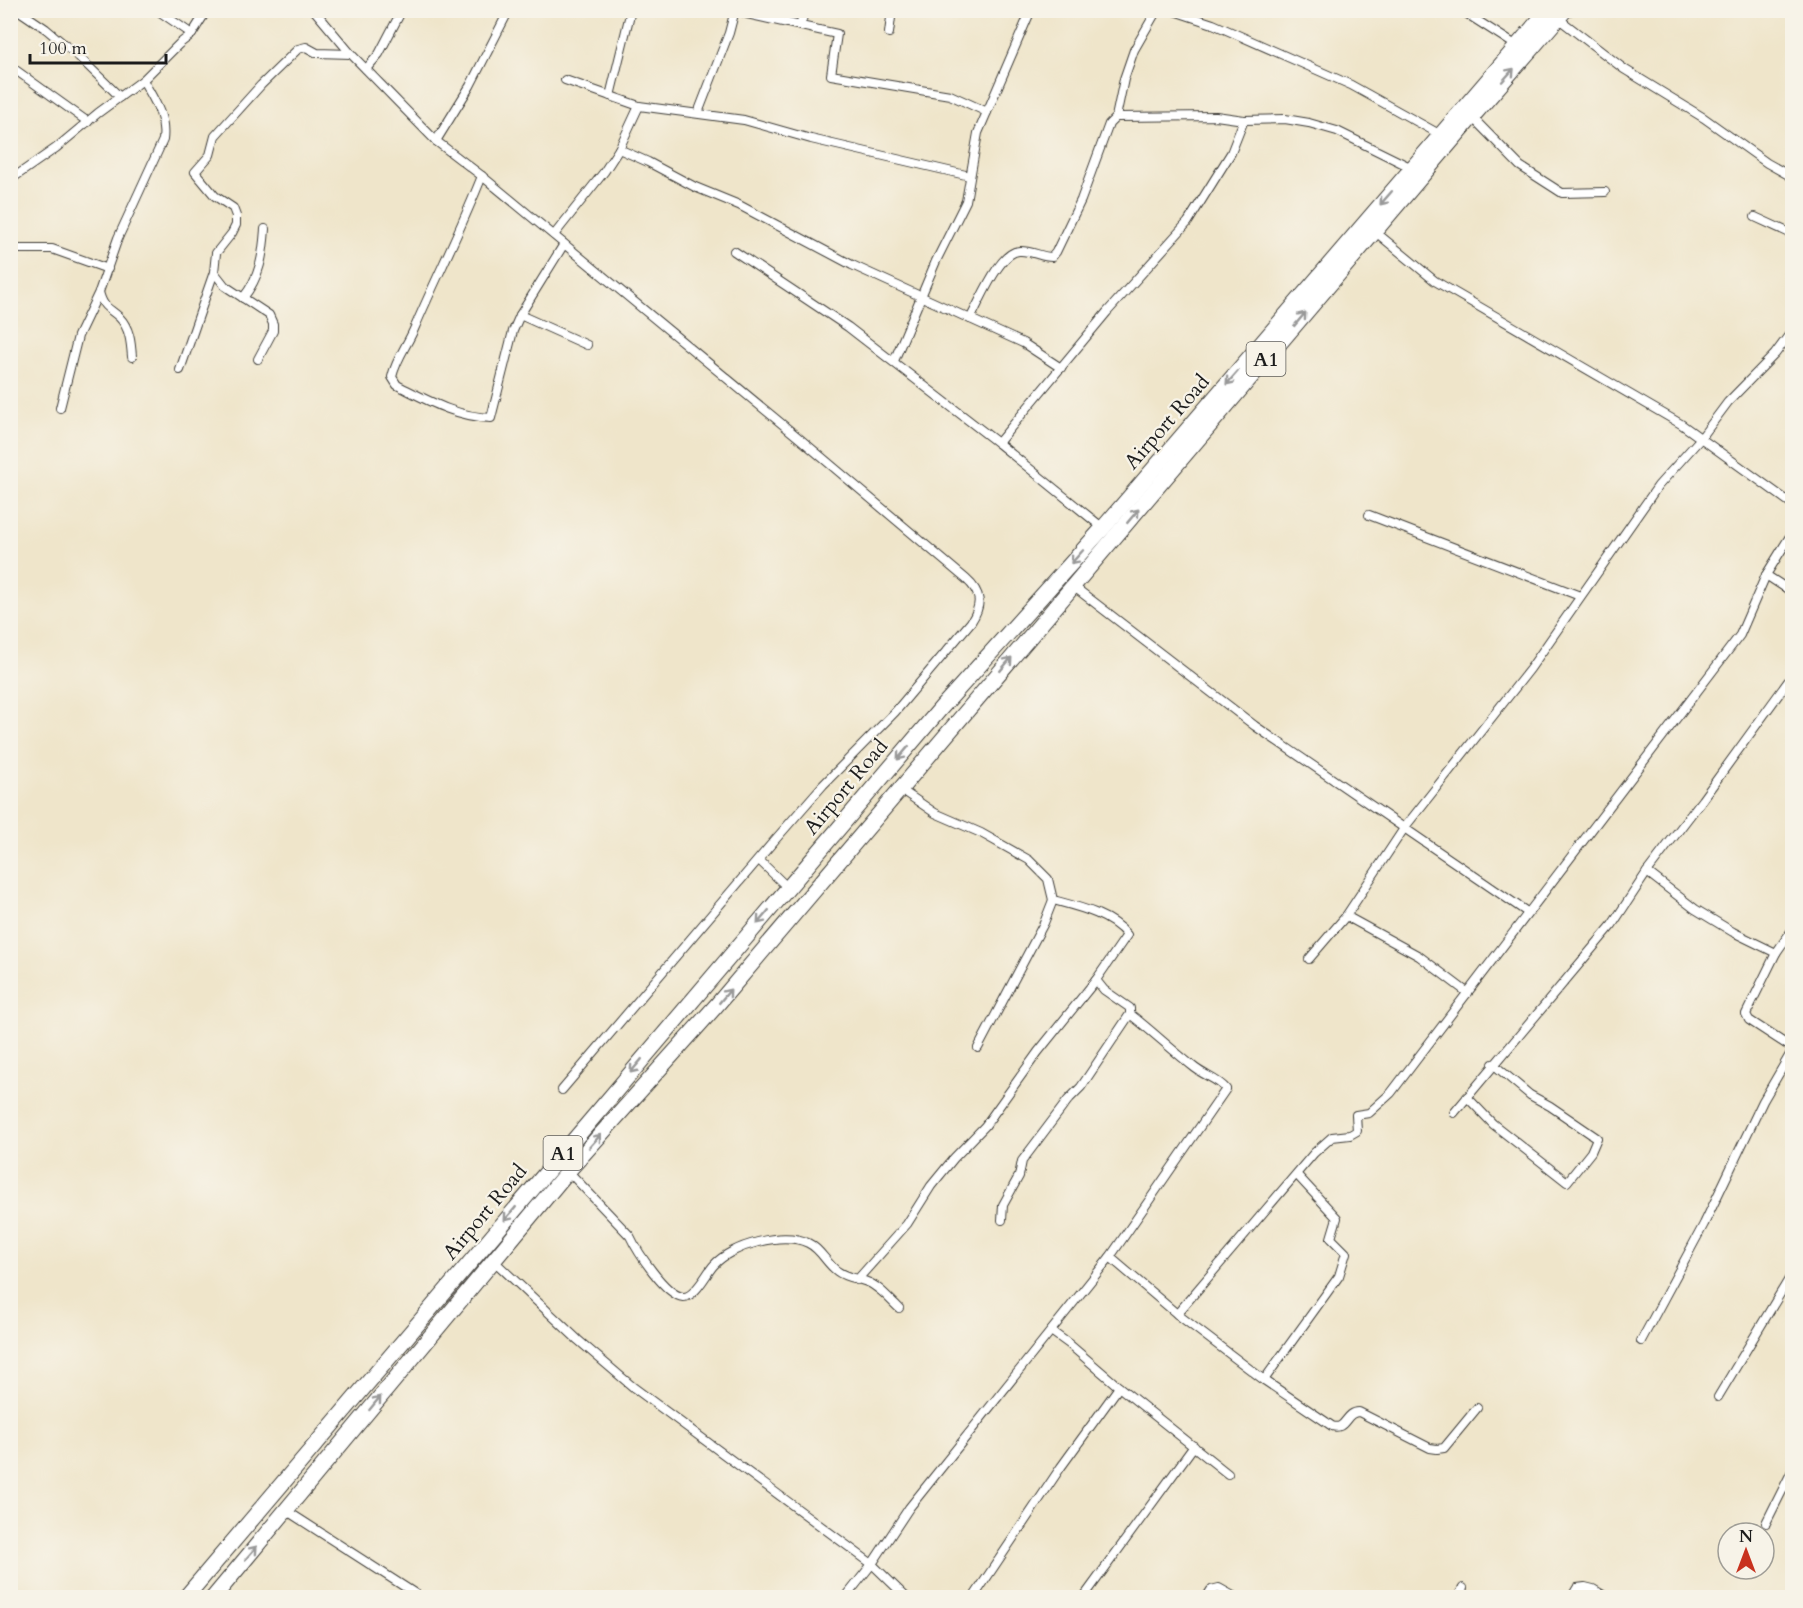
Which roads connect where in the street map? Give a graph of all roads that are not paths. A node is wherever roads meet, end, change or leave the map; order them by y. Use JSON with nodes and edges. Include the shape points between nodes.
{"nodes":[{"id":1,"x":18,"y":10,"type":"edge"},
{"id":2,"x":157,"y":10,"type":"edge"},
{"id":3,"x":207,"y":10,"type":"edge"},
{"id":4,"x":314,"y":10,"type":"edge"},
{"id":5,"x":402,"y":10,"type":"edge"},
{"id":6,"x":509,"y":10,"type":"edge"},
{"id":7,"x":737,"y":10,"type":"edge"},
{"id":8,"x":805,"y":10,"type":"edge"},
{"id":9,"x":892,"y":10,"type":"edge"},
{"id":10,"x":1031,"y":10,"type":"edge"},
{"id":11,"x":1157,"y":10,"type":"edge"},
{"id":12,"x":1171,"y":10,"type":"edge"},
{"id":13,"x":1461,"y":10,"type":"edge"},
{"id":14,"x":630,"y":11,"type":"edge"},
{"id":15,"x":1557,"y":13,"type":"edge"},
{"id":16,"x":1199,"y":15,"type":"edge"},
{"id":17,"x":800,"y":26,"type":"junction"},
{"id":18,"x":889,"y":33,"type":"dead end"},
{"id":19,"x":192,"y":34,"type":"junction"},
{"id":20,"x":1517,"y":46,"type":"junction"},
{"id":21,"x":351,"y":54,"type":"junction"},
{"id":22,"x":10,"y":66,"type":"edge"},
{"id":23,"x":366,"y":69,"type":"junction"},
{"id":24,"x":143,"y":80,"type":"junction"},
{"id":25,"x":565,"y":80,"type":"dead end"},
{"id":26,"x":610,"y":96,"type":"junction"},
{"id":27,"x":120,"y":97,"type":"junction"},
{"id":28,"x":639,"y":106,"type":"junction"},
{"id":29,"x":987,"y":112,"type":"junction"},
{"id":30,"x":698,"y":114,"type":"junction"},
{"id":31,"x":1116,"y":117,"type":"junction"},
{"id":32,"x":1472,"y":117,"type":"junction"},
{"id":33,"x":1244,"y":120,"type":"junction"},
{"id":34,"x":88,"y":122,"type":"junction"},
{"id":35,"x":1441,"y":135,"type":"junction"},
{"id":36,"x":436,"y":141,"type":"junction"},
{"id":37,"x":619,"y":149,"type":"junction"},
{"id":38,"x":1412,"y":168,"type":"junction"},
{"id":39,"x":482,"y":176,"type":"junction"},
{"id":40,"x":970,"y":176,"type":"junction"},
{"id":41,"x":1792,"y":177,"type":"edge"},
{"id":42,"x":10,"y":180,"type":"edge"},
{"id":43,"x":1605,"y":192,"type":"dead end"},
{"id":44,"x":1755,"y":217,"type":"dead end"},
{"id":45,"x":1370,"y":227,"type":"junction"},
{"id":46,"x":265,"y":229,"type":"dead end"},
{"id":47,"x":1792,"y":234,"type":"edge"},
{"id":48,"x":554,"y":235,"type":"junction"},
{"id":49,"x":10,"y":242,"type":"edge"},
{"id":50,"x":564,"y":244,"type":"junction"},
{"id":51,"x":15,"y":248,"type":"edge"},
{"id":52,"x":734,"y":251,"type":"dead end"},
{"id":53,"x":108,"y":269,"type":"junction"},
{"id":54,"x":214,"y":272,"type":"junction"},
{"id":55,"x":99,"y":292,"type":"junction"},
{"id":56,"x":921,"y":297,"type":"junction"},
{"id":57,"x":243,"y":298,"type":"junction"},
{"id":58,"x":520,"y":315,"type":"junction"},
{"id":59,"x":970,"y":319,"type":"junction"},
{"id":60,"x":1792,"y":331,"type":"edge"},
{"id":61,"x":587,"y":345,"type":"dead end"},
{"id":62,"x":132,"y":357,"type":"dead end"},
{"id":63,"x":258,"y":359,"type":"dead end"},
{"id":64,"x":894,"y":361,"type":"junction"},
{"id":65,"x":1061,"y":368,"type":"junction"},
{"id":66,"x":180,"y":370,"type":"dead end"},
{"id":67,"x":60,"y":408,"type":"dead end"},
{"id":68,"x":1701,"y":438,"type":"junction"},
{"id":69,"x":998,"y":443,"type":"junction"},
{"id":70,"x":1792,"y":504,"type":"edge"},
{"id":71,"x":1369,"y":515,"type":"dead end"},
{"id":72,"x":1103,"y":528,"type":"junction"},
{"id":73,"x":1792,"y":532,"type":"edge"},
{"id":74,"x":1766,"y":575,"type":"junction"},
{"id":75,"x":1073,"y":586,"type":"junction"},
{"id":76,"x":1792,"y":592,"type":"edge"},
{"id":77,"x":1580,"y":596,"type":"junction"},
{"id":78,"x":1792,"y":676,"type":"edge"},
{"id":79,"x":900,"y":789,"type":"junction"},
{"id":80,"x":1405,"y":827,"type":"junction"},
{"id":81,"x":759,"y":860,"type":"junction"},
{"id":82,"x":1647,"y":872,"type":"junction"},
{"id":83,"x":788,"y":888,"type":"junction"},
{"id":84,"x":1053,"y":900,"type":"junction"},
{"id":85,"x":1527,"y":912,"type":"junction"},
{"id":86,"x":1346,"y":916,"type":"junction"},
{"id":87,"x":1792,"y":930,"type":"edge"},
{"id":88,"x":1776,"y":953,"type":"junction"},
{"id":89,"x":1309,"y":959,"type":"dead end"},
{"id":90,"x":1096,"y":980,"type":"junction"},
{"id":91,"x":1468,"y":993,"type":"junction"},
{"id":92,"x":1130,"y":1014,"type":"junction"},
{"id":93,"x":978,"y":1048,"type":"dead end"},
{"id":94,"x":1792,"y":1049,"type":"edge"},
{"id":95,"x":1493,"y":1064,"type":"junction"},
{"id":96,"x":562,"y":1090,"type":"dead end"},
{"id":97,"x":1467,"y":1097,"type":"junction"},
{"id":98,"x":1454,"y":1113,"type":"dead end"},
{"id":99,"x":568,"y":1171,"type":"junction"},
{"id":100,"x":1297,"y":1174,"type":"junction"},
{"id":101,"x":1002,"y":1220,"type":"dead end"},
{"id":102,"x":1110,"y":1257,"type":"junction"},
{"id":103,"x":493,"y":1260,"type":"junction"},
{"id":104,"x":1792,"y":1274,"type":"edge"},
{"id":105,"x":857,"y":1280,"type":"junction"},
{"id":106,"x":899,"y":1308,"type":"dead end"},
{"id":107,"x":1177,"y":1314,"type":"junction"},
{"id":108,"x":1051,"y":1332,"type":"junction"},
{"id":109,"x":1641,"y":1341,"type":"dead end"},
{"id":110,"x":1264,"y":1380,"type":"junction"},
{"id":111,"x":1119,"y":1387,"type":"junction"},
{"id":112,"x":1718,"y":1397,"type":"dead end"},
{"id":113,"x":1477,"y":1408,"type":"dead end"},
{"id":114,"x":1194,"y":1446,"type":"junction"},
{"id":115,"x":1792,"y":1471,"type":"edge"},
{"id":116,"x":1228,"y":1474,"type":"dead end"},
{"id":117,"x":287,"y":1511,"type":"junction"},
{"id":118,"x":1767,"y":1521,"type":"edge"},
{"id":119,"x":872,"y":1564,"type":"junction"},
{"id":120,"x":1463,"y":1588,"type":"dead end"},
{"id":121,"x":185,"y":1598,"type":"edge"},
{"id":122,"x":213,"y":1598,"type":"edge"},
{"id":123,"x":422,"y":1598,"type":"edge"},
{"id":124,"x":845,"y":1598,"type":"edge"},
{"id":125,"x":907,"y":1598,"type":"edge"},
{"id":126,"x":972,"y":1598,"type":"edge"},
{"id":127,"x":1083,"y":1598,"type":"edge"},
{"id":128,"x":1206,"y":1598,"type":"edge"},
{"id":129,"x":1237,"y":1598,"type":"edge"},
{"id":130,"x":1457,"y":1598,"type":"edge"},
{"id":131,"x":1571,"y":1598,"type":"edge"},
{"id":132,"x":1608,"y":1598,"type":"edge"}],
"edges":[{"from":1,"to":27,"type":"street","via":[[78,56]]},
{"from":2,"to":19,"type":"street"},
{"from":3,"to":19,"type":"street"},
{"from":4,"to":21,"type":"street"},
{"from":5,"to":23,"type":"street","via":[[379,54]]},
{"from":6,"to":36,"type":"street"},
{"from":7,"to":17,"type":"street"},
{"from":7,"to":30,"type":"street"},
{"from":8,"to":17,"type":"street"},
{"from":9,"to":18,"type":"street"},
{"from":10,"to":29,"type":"street"},
{"from":11,"to":31,"type":"street","via":[[1134,50]]},
{"from":12,"to":16,"type":"street"},
{"from":13,"to":20,"type":"street"},
{"from":14,"to":26,"type":"street"},
{"from":15,"to":20,"type":"highway","name":"Airport Road","number":"A1"},
{"from":32,"to":15,"type":"highway","name":"Airport Road","number":"A1","one_way":true},
{"from":15,"to":41,"type":"street","via":[[1624,69]]},
{"from":16,"to":35,"type":"street","via":[[1351,85]]},
{"from":17,"to":29,"type":"street","via":[[837,34],[831,75],[950,95]]},
{"from":19,"to":24,"type":"street"},
{"from":20,"to":35,"type":"highway","name":"Airport Road","number":"A1"},
{"from":21,"to":23,"type":"street"},
{"from":21,"to":54,"type":"street","via":[[298,49],[214,136],[210,154],[195,172],[215,196],[233,208],[236,225],[216,253]]},
{"from":22,"to":34,"type":"street"},
{"from":23,"to":36,"type":"street"},
{"from":24,"to":27,"type":"street"},
{"from":24,"to":53,"type":"street","via":[[163,117],[163,140]]},
{"from":25,"to":26,"type":"street"},
{"from":26,"to":28,"type":"street"},
{"from":27,"to":34,"type":"street"},
{"from":28,"to":30,"type":"street"},
{"from":28,"to":37,"type":"street"},
{"from":29,"to":40,"type":"street","via":[[978,133]]},
{"from":30,"to":40,"type":"street","via":[[744,120]]},
{"from":31,"to":33,"type":"street","via":[[1216,116]]},
{"from":31,"to":59,"type":"street","via":[[1108,124],[1081,200],[1052,257],[1021,251],[1010,253]]},
{"from":32,"to":43,"type":"street","via":[[1520,166],[1562,193]]},
{"from":32,"to":45,"type":"highway","name":"Airport Road","number":"A1"},
{"from":33,"to":38,"type":"street","via":[[1285,119],[1337,131]]},
{"from":33,"to":65,"type":"street","via":[[1231,153],[1188,222]]},
{"from":34,"to":42,"type":"street"},
{"from":35,"to":38,"type":"highway","name":"Airport Road","number":"A1"},
{"from":36,"to":39,"type":"street"},
{"from":37,"to":48,"type":"street"},
{"from":37,"to":56,"type":"street"},
{"from":38,"to":45,"type":"highway","name":"Airport Road","number":"A1","one_way":true},
{"from":39,"to":48,"type":"street"},
{"from":39,"to":58,"type":"street","via":[[392,377],[397,385],[435,404],[465,415],[491,418]]},
{"from":40,"to":56,"type":"street","via":[[966,201]]},
{"from":44,"to":47,"type":"street"},
{"from":45,"to":68,"type":"street","via":[[1435,281]]},
{"from":45,"to":72,"type":"highway","name":"Airport Road","number":"A1","one_way":true},
{"from":75,"to":45,"type":"highway","name":"Airport Road","number":"A1","one_way":true},
{"from":46,"to":57,"type":"street","via":[[262,262]]},
{"from":48,"to":50,"type":"street"},
{"from":49,"to":51,"type":"street"},
{"from":50,"to":58,"type":"street"},
{"from":50,"to":81,"type":"street","via":[[808,445],[966,579],[979,595],[980,604],[971,622],[895,712],[823,785]]},
{"from":51,"to":53,"type":"street","via":[[52,249]]},
{"from":52,"to":64,"type":"street"},
{"from":53,"to":55,"type":"street"},
{"from":54,"to":57,"type":"street","via":[[225,286]]},
{"from":54,"to":66,"type":"street"},
{"from":55,"to":62,"type":"street","via":[[102,304],[118,316],[127,331]]},
{"from":55,"to":67,"type":"street","via":[[78,336]]},
{"from":56,"to":59,"type":"street"},
{"from":56,"to":64,"type":"street"},
{"from":57,"to":63,"type":"street","via":[[269,315],[273,324]]},
{"from":58,"to":61,"type":"street"},
{"from":59,"to":65,"type":"street","via":[[1023,343]]},
{"from":60,"to":68,"type":"street"},
{"from":64,"to":69,"type":"street"},
{"from":65,"to":69,"type":"street"},
{"from":68,"to":70,"type":"street"},
{"from":68,"to":77,"type":"street","via":[[1658,486]]},
{"from":69,"to":72,"type":"street"},
{"from":71,"to":77,"type":"street"},
{"from":72,"to":83,"type":"highway","name":"Airport Road","number":"A1","one_way":true,"via":[[941,708]]},
{"from":73,"to":74,"type":"street"},
{"from":74,"to":76,"type":"street"},
{"from":74,"to":85,"type":"street","via":[[1740,636]]},
{"from":79,"to":75,"type":"highway","name":"Airport Road","number":"A1","one_way":true},
{"from":75,"to":80,"type":"street","via":[[1255,726]]},
{"from":77,"to":80,"type":"street","via":[[1530,669]]},
{"from":78,"to":82,"type":"street"},
{"from":79,"to":84,"type":"street","via":[[935,813],[981,832],[1029,860],[1048,879]]},
{"from":99,"to":79,"type":"highway","name":"Airport Road","number":"A1","one_way":true,"via":[[715,1007]]},
{"from":80,"to":85,"type":"street"},
{"from":80,"to":86,"type":"street"},
{"from":81,"to":83,"type":"street"},
{"from":81,"to":96,"type":"street"},
{"from":82,"to":88,"type":"street","via":[[1695,909]]},
{"from":82,"to":95,"type":"street","via":[[1612,925]]},
{"from":83,"to":121,"type":"highway","name":"Airport Road","number":"A1","one_way":true},
{"from":84,"to":90,"type":"street","via":[[1095,914],[1119,926],[1127,935]]},
{"from":84,"to":93,"type":"street"},
{"from":85,"to":91,"type":"street"},
{"from":86,"to":89,"type":"street"},
{"from":86,"to":91,"type":"street","via":[[1419,956]]},
{"from":87,"to":88,"type":"street"},
{"from":88,"to":94,"type":"street","via":[[1746,1014]]},
{"from":90,"to":92,"type":"street","via":[[1130,1008]]},
{"from":90,"to":105,"type":"street","via":[[986,1126],[954,1158],[907,1224]]},
{"from":91,"to":100,"type":"street","via":[[1391,1093],[1369,1113],[1356,1115],[1357,1131],[1332,1137]]},
{"from":92,"to":101,"type":"street","via":[[1081,1087],[1022,1161],[1003,1205]]},
{"from":92,"to":102,"type":"street","via":[[1185,1061],[1226,1089]]},
{"from":94,"to":109,"type":"street"},
{"from":95,"to":97,"type":"street"},
{"from":95,"to":97,"type":"street","via":[[1530,1095],[1597,1138],[1568,1182],[1493,1124]]},
{"from":97,"to":98,"type":"street"},
{"from":99,"to":103,"type":"highway","name":"Airport Road","number":"A1"},
{"from":99,"to":105,"type":"street","via":[[630,1236],[654,1275],[684,1297],[724,1257],[753,1242],[777,1238],[807,1242],[837,1272]]},
{"from":100,"to":107,"type":"street"},
{"from":100,"to":110,"type":"street","via":[[1337,1218],[1331,1238],[1346,1253],[1339,1276]]},
{"from":102,"to":107,"type":"street"},
{"from":102,"to":108,"type":"street"},
{"from":117,"to":103,"type":"highway","name":"Airport Road","number":"A1","one_way":true},
{"from":103,"to":119,"type":"street","via":[[633,1387]]},
{"from":104,"to":112,"type":"street"},
{"from":105,"to":106,"type":"street","via":[[869,1282]]},
{"from":107,"to":110,"type":"street"},
{"from":108,"to":111,"type":"street"},
{"from":108,"to":119,"type":"street","via":[[909,1508]]},
{"from":110,"to":113,"type":"street","via":[[1332,1426],[1342,1425],[1350,1415],[1359,1412],[1437,1449],[1444,1448]]},
{"from":111,"to":114,"type":"street"},
{"from":111,"to":126,"type":"street"},
{"from":114,"to":116,"type":"street"},
{"from":114,"to":127,"type":"street"},
{"from":115,"to":118,"type":"street"},
{"from":122,"to":117,"type":"highway","name":"Airport Road","number":"A1","one_way":true},
{"from":117,"to":123,"type":"street"},
{"from":119,"to":124,"type":"street"},
{"from":119,"to":125,"type":"street"},
{"from":120,"to":130,"type":"street"},
{"from":128,"to":129,"type":"street","via":[[1211,1590],[1219,1588]]},
{"from":131,"to":132,"type":"street","via":[[1577,1588],[1585,1587]]}]}
